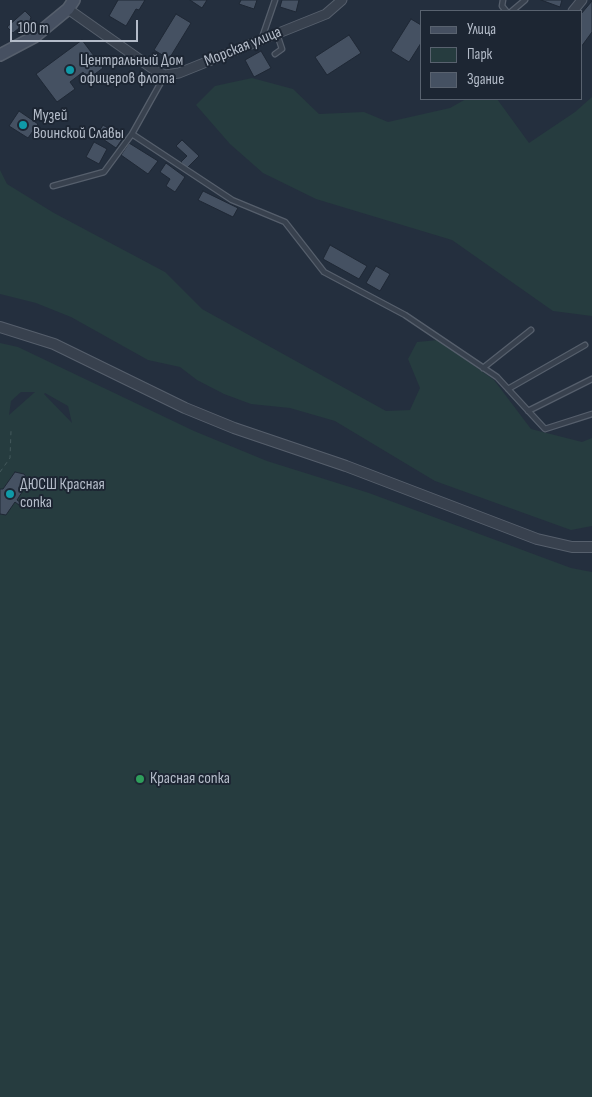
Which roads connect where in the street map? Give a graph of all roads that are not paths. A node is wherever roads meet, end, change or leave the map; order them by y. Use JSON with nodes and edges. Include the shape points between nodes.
{"nodes":[{"id":1,"x":275,"y":0,"type":"edge"},
{"id":2,"x":342,"y":0,"type":"edge"},
{"id":3,"x":526,"y":0,"type":"edge"},
{"id":4,"x":582,"y":0,"type":"edge"},
{"id":5,"x":71,"y":4,"type":"edge"},
{"id":6,"x":513,"y":10,"type":"edge"},
{"id":7,"x":574,"y":10,"type":"edge"},
{"id":8,"x":277,"y":32,"type":"junction"},
{"id":9,"x":262,"y":38,"type":"junction"},
{"id":10,"x":0,"y":54,"type":"edge"},
{"id":11,"x":275,"y":54,"type":"dead end"},
{"id":12,"x":165,"y":74,"type":"junction"},
{"id":13,"x":132,"y":134,"type":"junction"},
{"id":14,"x":54,"y":186,"type":"dead end"},
{"id":15,"x":0,"y":327,"type":"edge"},
{"id":16,"x":531,"y":330,"type":"dead end"},
{"id":17,"x":585,"y":345,"type":"dead end"},
{"id":18,"x":483,"y":368,"type":"junction"},
{"id":19,"x":592,"y":379,"type":"edge"},
{"id":20,"x":508,"y":389,"type":"junction"},
{"id":21,"x":528,"y":411,"type":"junction"},
{"id":22,"x":592,"y":414,"type":"edge"},
{"id":23,"x":592,"y":547,"type":"edge"}],
"edges":[{"from":1,"to":9,"type":"lane"},
{"from":2,"to":8,"type":"street","name":"Морская улица","via":[[326,14]]},
{"from":3,"to":6,"type":"lane"},
{"from":4,"to":7,"type":"street"},
{"from":5,"to":10,"type":"main road","via":[[34,37]]},
{"from":5,"to":12,"type":"street","via":[[156,71]]},
{"from":8,"to":9,"type":"street","name":"Морская улица"},
{"from":8,"to":11,"type":"lane","via":[[282,48]]},
{"from":9,"to":12,"type":"street","name":"Морская улица","via":[[179,73]]},
{"from":12,"to":13,"type":"lane"},
{"from":13,"to":14,"type":"lane","via":[[104,172]]},
{"from":13,"to":18,"type":"lane","via":[[232,200],[285,222],[324,272],[405,315]]},
{"from":15,"to":23,"type":"street","via":[[54,344],[185,408],[234,428],[346,466],[537,540]]},
{"from":16,"to":18,"type":"lane"},
{"from":17,"to":20,"type":"lane"},
{"from":18,"to":20,"type":"lane"},
{"from":19,"to":21,"type":"lane"},
{"from":20,"to":21,"type":"lane"},
{"from":21,"to":22,"type":"lane","via":[[545,428]]}]}
